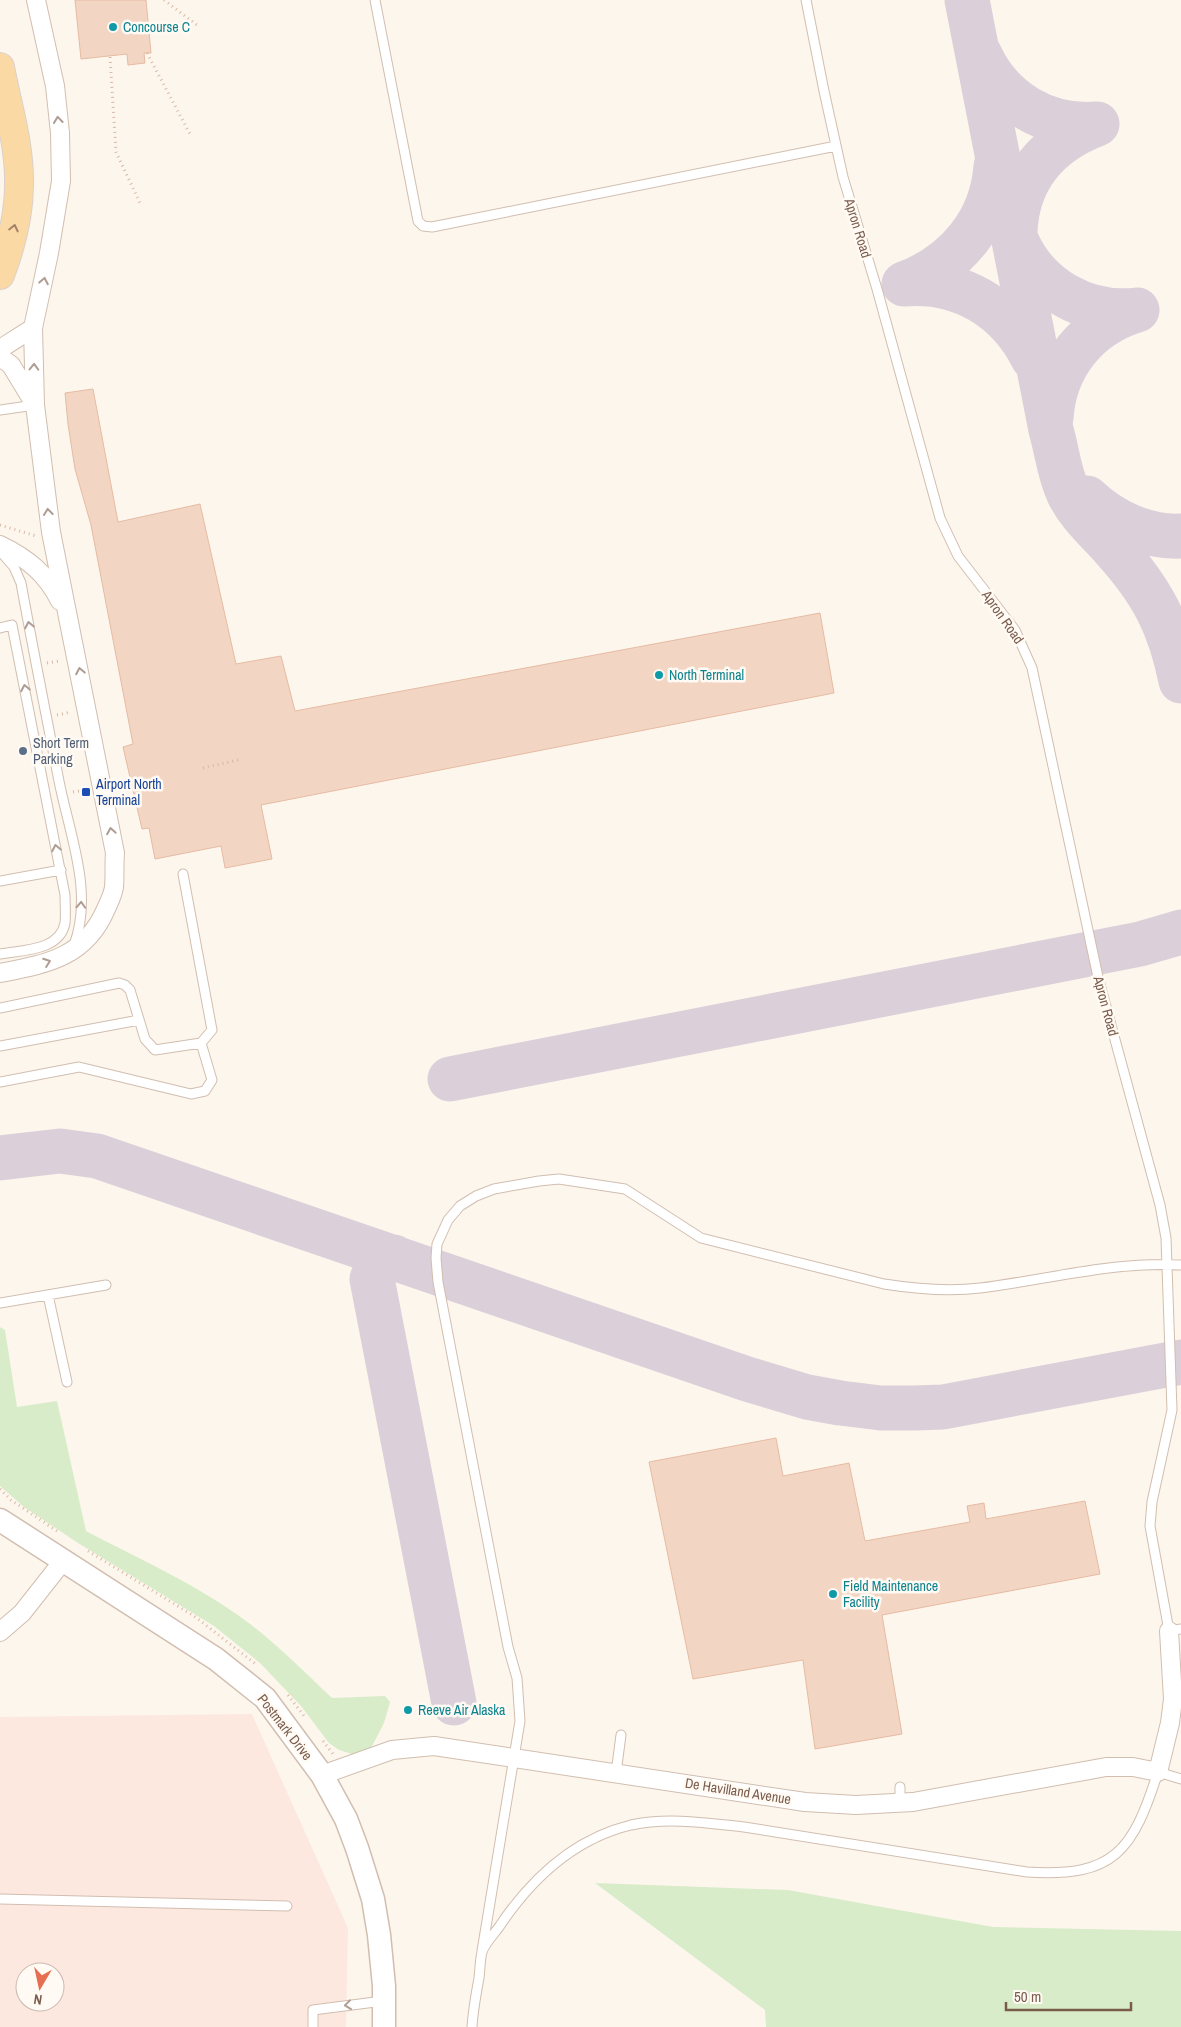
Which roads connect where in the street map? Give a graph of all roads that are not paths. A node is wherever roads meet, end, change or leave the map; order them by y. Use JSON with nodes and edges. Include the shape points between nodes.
{"nodes":[{"id":1,"x":36,"y":0,"type":"edge"},
{"id":2,"x":375,"y":0,"type":"edge"},
{"id":3,"x":806,"y":0,"type":"edge"},
{"id":4,"x":0,"y":67,"type":"edge"},
{"id":5,"x":836,"y":146,"type":"junction"},
{"id":6,"x":0,"y":275,"type":"edge"},
{"id":7,"x":33,"y":328,"type":"junction"},
{"id":8,"x":0,"y":349,"type":"edge"},
{"id":9,"x":0,"y":356,"type":"edge"},
{"id":10,"x":35,"y":405,"type":"junction"},
{"id":11,"x":0,"y":410,"type":"edge"},
{"id":12,"x":0,"y":545,"type":"edge"},
{"id":13,"x":0,"y":551,"type":"edge"},
{"id":14,"x":70,"y":620,"type":"junction"},
{"id":15,"x":0,"y":628,"type":"edge"},
{"id":16,"x":61,"y":870,"type":"junction"},
{"id":17,"x":183,"y":874,"type":"dead end"},
{"id":18,"x":0,"y":881,"type":"edge"},
{"id":19,"x":71,"y":952,"type":"junction"},
{"id":20,"x":0,"y":954,"type":"edge"},
{"id":21,"x":0,"y":973,"type":"edge"},
{"id":22,"x":0,"y":1008,"type":"edge"},
{"id":23,"x":139,"y":1020,"type":"junction"},
{"id":24,"x":201,"y":1044,"type":"junction"},
{"id":25,"x":0,"y":1046,"type":"edge"},
{"id":26,"x":0,"y":1082,"type":"edge"},
{"id":27,"x":1168,"y":1265,"type":"junction"},
{"id":28,"x":1181,"y":1265,"type":"edge"},
{"id":29,"x":106,"y":1285,"type":"dead end"},
{"id":30,"x":48,"y":1295,"type":"junction"},
{"id":31,"x":0,"y":1303,"type":"edge"},
{"id":32,"x":67,"y":1382,"type":"dead end"},
{"id":33,"x":0,"y":1520,"type":"edge"},
{"id":34,"x":63,"y":1561,"type":"junction"},
{"id":35,"x":1175,"y":1630,"type":"edge"},
{"id":36,"x":0,"y":1632,"type":"edge"},
{"id":37,"x":622,"y":1735,"type":"dead end"},
{"id":38,"x":515,"y":1757,"type":"junction"},
{"id":39,"x":1158,"y":1772,"type":"junction"},
{"id":40,"x":616,"y":1773,"type":"junction"},
{"id":41,"x":322,"y":1775,"type":"junction"},
{"id":42,"x":1181,"y":1779,"type":"edge"},
{"id":43,"x":0,"y":1899,"type":"edge"},
{"id":44,"x":287,"y":1906,"type":"dead end"},
{"id":45,"x":482,"y":1951,"type":"junction"},
{"id":46,"x":384,"y":2001,"type":"junction"},
{"id":47,"x":313,"y":2027,"type":"edge"},
{"id":48,"x":384,"y":2027,"type":"edge"},
{"id":49,"x":472,"y":2027,"type":"edge"}],
"edges":[{"from":7,"to":1,"type":"street","one_way":true,"via":[[61,181],[55,86]]},
{"from":2,"to":5,"type":"lane","via":[[417,215],[423,226],[432,227]]},
{"from":3,"to":5,"type":"lane","name":"Apron Road"},
{"from":6,"to":4,"type":"main road","one_way":true,"via":[[15,224],[19,184]]},
{"from":5,"to":27,"type":"lane","name":"Apron Road","via":[[940,518],[958,556],[1015,630],[1032,668],[1098,977],[1164,1222]]},
{"from":7,"to":8,"type":"street"},
{"from":10,"to":7,"type":"street","one_way":true},
{"from":9,"to":10,"type":"street","via":[[11,365]]},
{"from":10,"to":11,"type":"lane"},
{"from":14,"to":10,"type":"street","one_way":true,"via":[[51,532]]},
{"from":12,"to":14,"type":"street","via":[[37,568],[53,586]]},
{"from":19,"to":13,"type":"lane","one_way":true,"via":[[80,930],[82,898],[79,873],[21,583],[14,567]]},
{"from":19,"to":14,"type":"street","one_way":true,"via":[[89,937],[102,917],[114,889],[115,853]]},
{"from":16,"to":15,"type":"lane","one_way":true,"via":[[12,625]]},
{"from":16,"to":18,"type":"lane"},
{"from":16,"to":20,"type":"lane","via":[[66,895],[65,924],[58,937],[48,945]]},
{"from":17,"to":24,"type":"lane","via":[[212,1030]]},
{"from":21,"to":19,"type":"street","one_way":true,"via":[[45,964]]},
{"from":22,"to":23,"type":"lane","via":[[119,983],[130,990]]},
{"from":23,"to":24,"type":"lane","via":[[145,1039],[155,1050]]},
{"from":23,"to":25,"type":"lane"},
{"from":24,"to":26,"type":"lane","via":[[212,1080],[205,1091],[191,1094],[79,1066]]},
{"from":27,"to":28,"type":"lane"},
{"from":27,"to":35,"type":"lane","name":"Apron Road","via":[[1172,1410],[1152,1502],[1150,1526]]},
{"from":27,"to":38,"type":"lane","via":[[1127,1266],[978,1288],[911,1289],[701,1238],[625,1189],[547,1180],[494,1189],[465,1203],[451,1217],[438,1240],[436,1271],[508,1647],[517,1678],[520,1711]]},
{"from":29,"to":30,"type":"lane"},
{"from":30,"to":31,"type":"lane"},
{"from":30,"to":32,"type":"lane"},
{"from":33,"to":34,"type":"street","name":"Postmark Drive"},
{"from":34,"to":36,"type":"street","via":[[22,1613]]},
{"from":34,"to":41,"type":"street","name":"Postmark Drive","via":[[216,1659],[265,1698]]},
{"from":35,"to":39,"type":"street","via":[[1173,1699]]},
{"from":37,"to":40,"type":"lane"},
{"from":38,"to":40,"type":"street","name":"De Havilland Avenue"},
{"from":38,"to":41,"type":"street","name":"De Havilland Avenue","via":[[443,1746],[413,1747],[384,1752]]},
{"from":38,"to":45,"type":"lane"},
{"from":39,"to":40,"type":"street","name":"De Havilland Avenue","via":[[1134,1767],[1106,1767],[964,1794],[900,1795],[856,1805],[805,1802]]},
{"from":39,"to":42,"type":"lane"},
{"from":39,"to":45,"type":"lane","via":[[1140,1822],[1125,1845],[1104,1861],[1062,1873],[1027,1872],[744,1827],[663,1821],[631,1825],[585,1843],[563,1856],[522,1895]]},
{"from":41,"to":46,"type":"street","name":"Postmark Drive","via":[[346,1819],[373,1899],[382,1958]]},
{"from":43,"to":44,"type":"lane"},
{"from":45,"to":49,"type":"lane"},
{"from":46,"to":47,"type":"lane","one_way":true,"via":[[313,2010]]},
{"from":46,"to":48,"type":"street","name":"Postmark Drive"}]}
